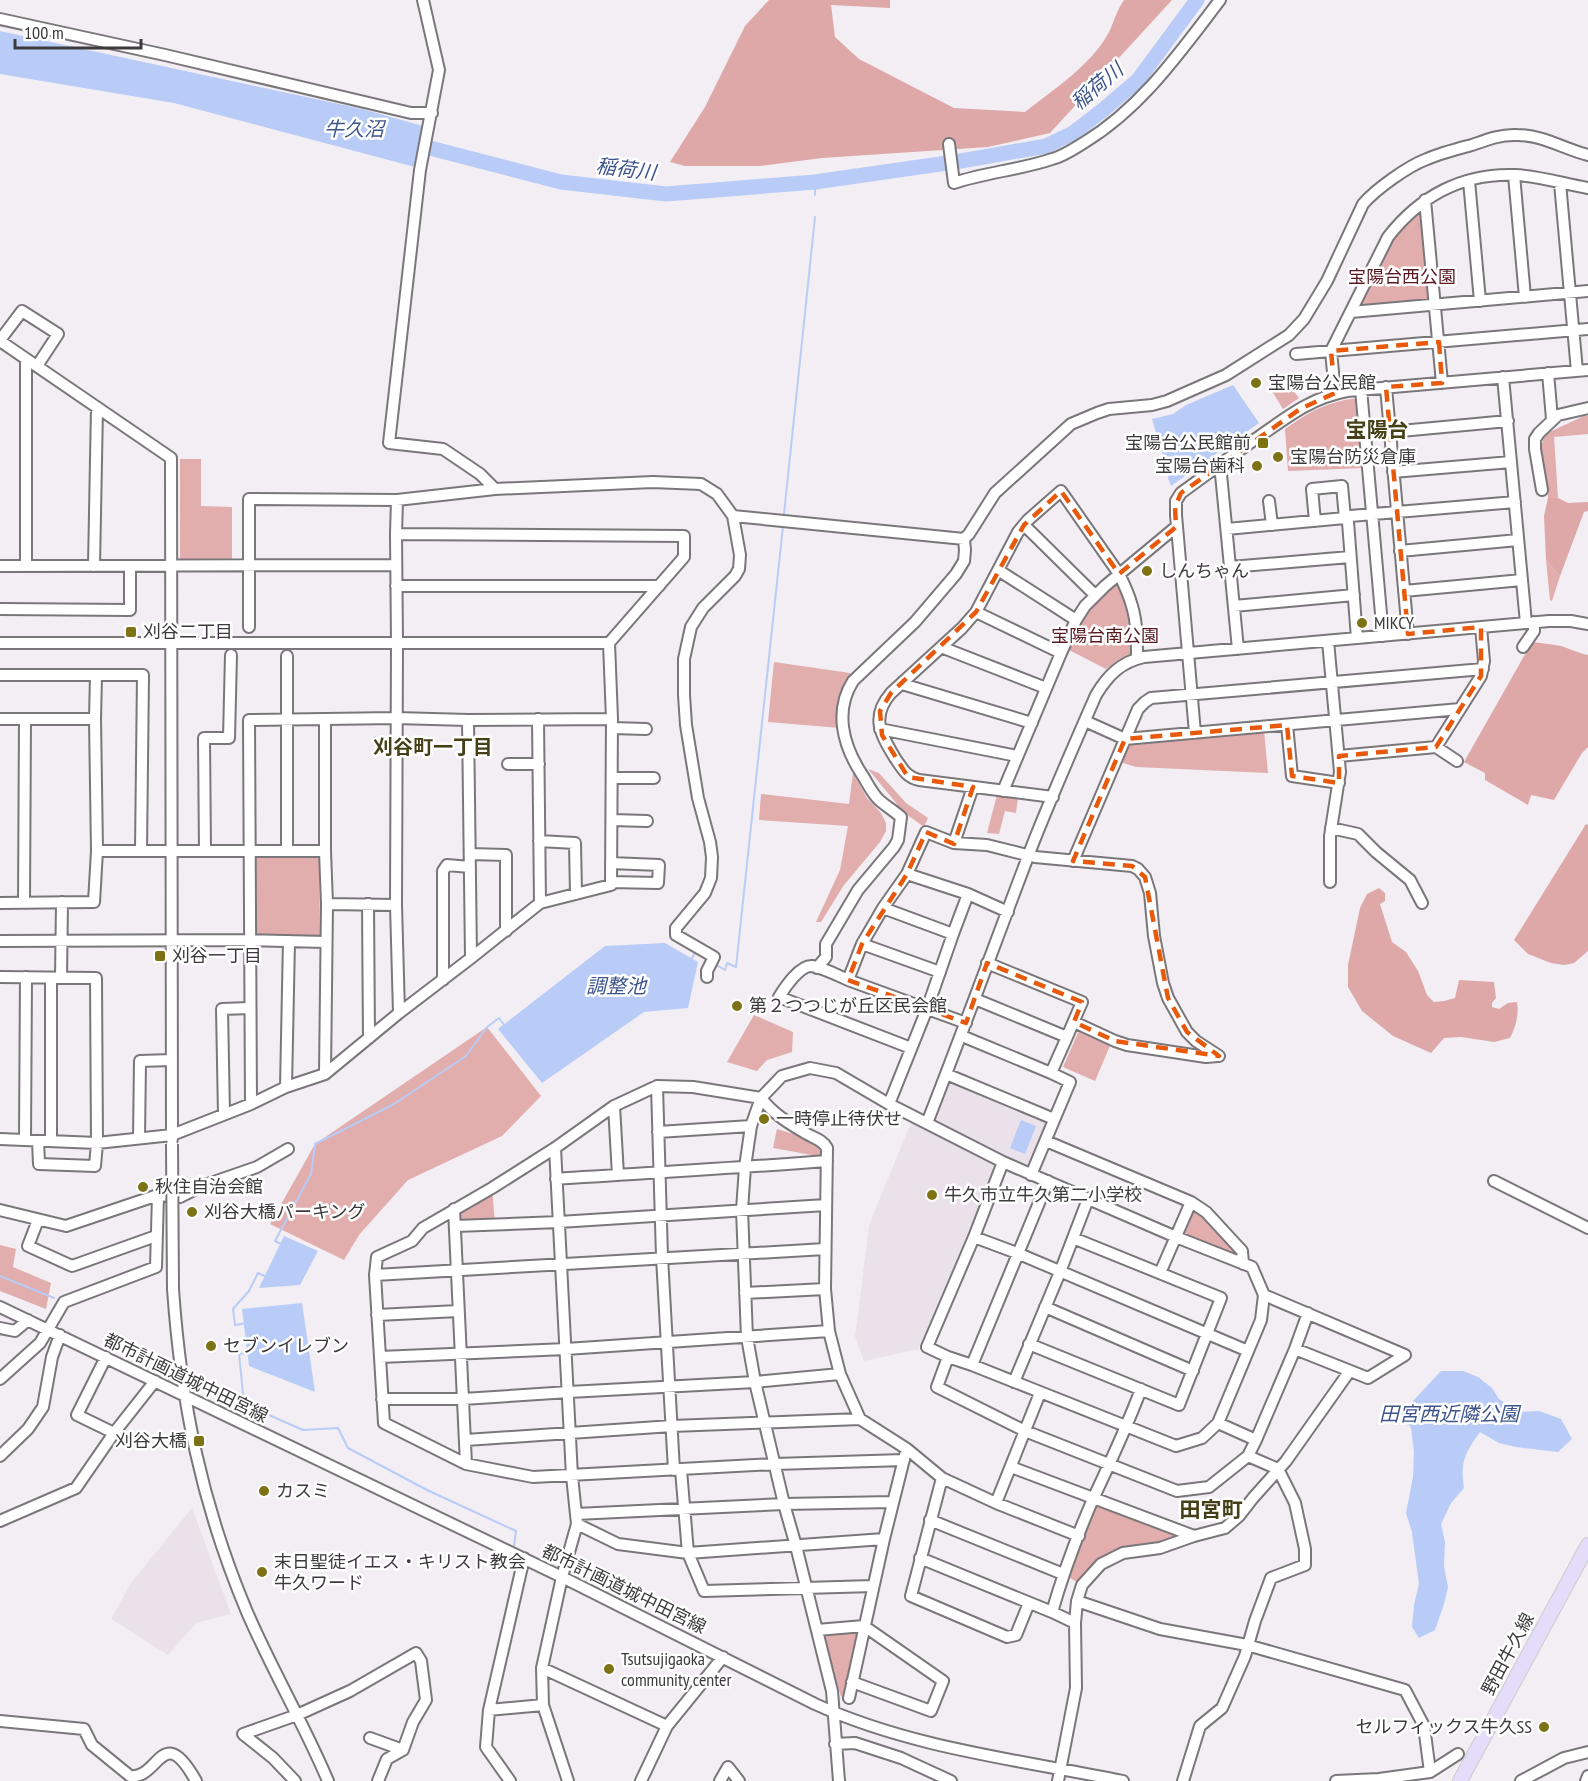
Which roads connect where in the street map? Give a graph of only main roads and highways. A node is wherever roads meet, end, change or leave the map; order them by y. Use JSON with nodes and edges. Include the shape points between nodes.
{"nodes":[{"id":1,"x":1588,"y":1545,"type":"edge"},
{"id":2,"x":1460,"y":1781,"type":"edge"}],
"edges":[{"from":1,"to":2,"type":"main road","name":"野田牛久線"}]}
